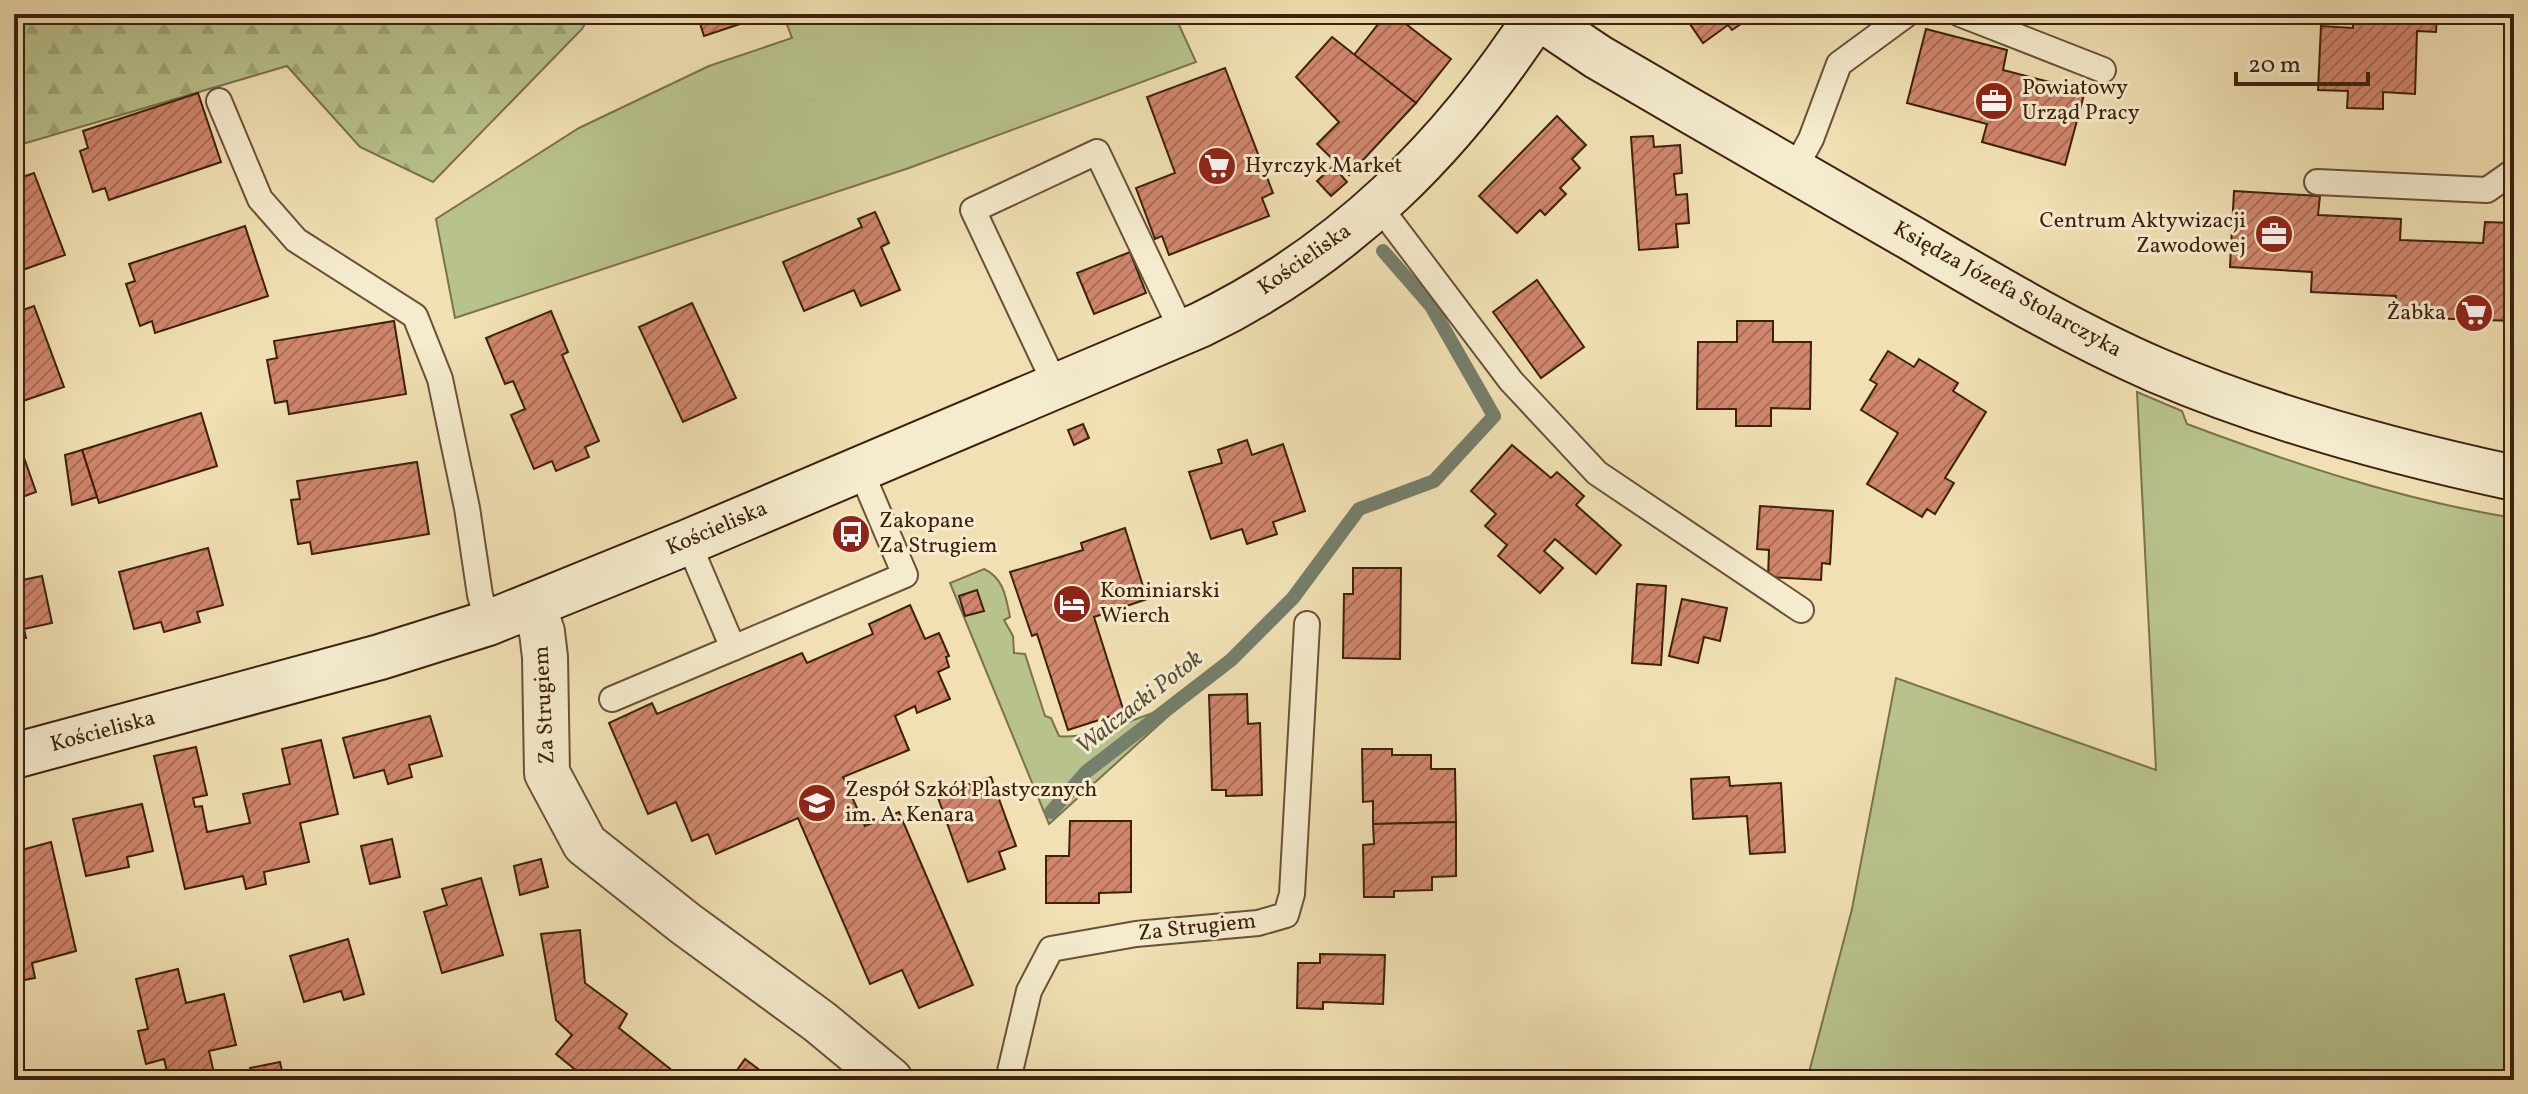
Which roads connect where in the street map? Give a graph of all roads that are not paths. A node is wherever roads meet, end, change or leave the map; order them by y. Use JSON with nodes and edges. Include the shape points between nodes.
{"nodes":[{"id":1,"x":1907,"y":14,"type":"edge"},
{"id":2,"x":1960,"y":14,"type":"edge"},
{"id":3,"x":1537,"y":15,"type":"edge"},
{"id":4,"x":2103,"y":70,"type":"dead end"},
{"id":5,"x":219,"y":101,"type":"dead end"},
{"id":6,"x":1794,"y":170,"type":"junction"},
{"id":7,"x":2514,"y":171,"type":"edge"},
{"id":8,"x":2317,"y":182,"type":"dead end"},
{"id":9,"x":1378,"y":205,"type":"junction"},
{"id":10,"x":1183,"y":333,"type":"junction"},
{"id":11,"x":1056,"y":386,"type":"junction"},
{"id":12,"x":860,"y":469,"type":"junction"},
{"id":13,"x":2514,"y":478,"type":"edge"},
{"id":14,"x":688,"y":542,"type":"junction"},
{"id":15,"x":533,"y":605,"type":"junction"},
{"id":16,"x":1801,"y":610,"type":"dead end"},
{"id":17,"x":488,"y":623,"type":"junction"},
{"id":18,"x":1307,"y":624,"type":"dead end"},
{"id":19,"x":733,"y":648,"type":"junction"},
{"id":20,"x":612,"y":699,"type":"dead end"},
{"id":21,"x":14,"y":756,"type":"edge"},
{"id":22,"x":877,"y":1069,"type":"edge"},
{"id":23,"x":1008,"y":1080,"type":"edge"}],
"edges":[{"from":1,"to":6,"type":"lane","via":[[1839,64]]},
{"from":2,"to":4,"type":"lane"},
{"from":3,"to":6,"type":"main road","name":"Księdza Józefa Stolarczyka","via":[[1598,57]]},
{"from":3,"to":9,"type":"main road","name":"Kościeliska","via":[[1467,114]]},
{"from":5,"to":17,"type":"lane","via":[[260,199],[296,240],[415,316],[440,379]]},
{"from":6,"to":13,"type":"main road","name":"Księdza Józefa Stolarczyka","via":[[2076,332],[2154,369],[2370,443]]},
{"from":7,"to":8,"type":"lane","via":[[2487,190]]},
{"from":9,"to":10,"type":"main road","name":"Kościeliska","via":[[1282,279]]},
{"from":9,"to":16,"type":"lane","via":[[1511,381],[1597,473]]},
{"from":10,"to":11,"type":"main road","name":"Kościeliska"},
{"from":10,"to":11,"type":"lane","via":[[1097,152],[973,210]]},
{"from":11,"to":12,"type":"main road","name":"Kościeliska"},
{"from":12,"to":14,"type":"main road","name":"Kościeliska"},
{"from":12,"to":19,"type":"lane","via":[[905,575]]},
{"from":14,"to":15,"type":"main road","name":"Kościeliska"},
{"from":14,"to":19,"type":"lane"},
{"from":15,"to":17,"type":"main road","name":"Kościeliska"},
{"from":15,"to":22,"type":"main road","name":"Za Strugiem","via":[[545,657],[547,773],[585,844]]},
{"from":17,"to":21,"type":"main road","name":"Kościeliska"},
{"from":18,"to":23,"type":"lane","name":"Za Strugiem","via":[[1292,894],[1286,915],[1051,949],[1029,991]]},
{"from":19,"to":20,"type":"lane"}]}
